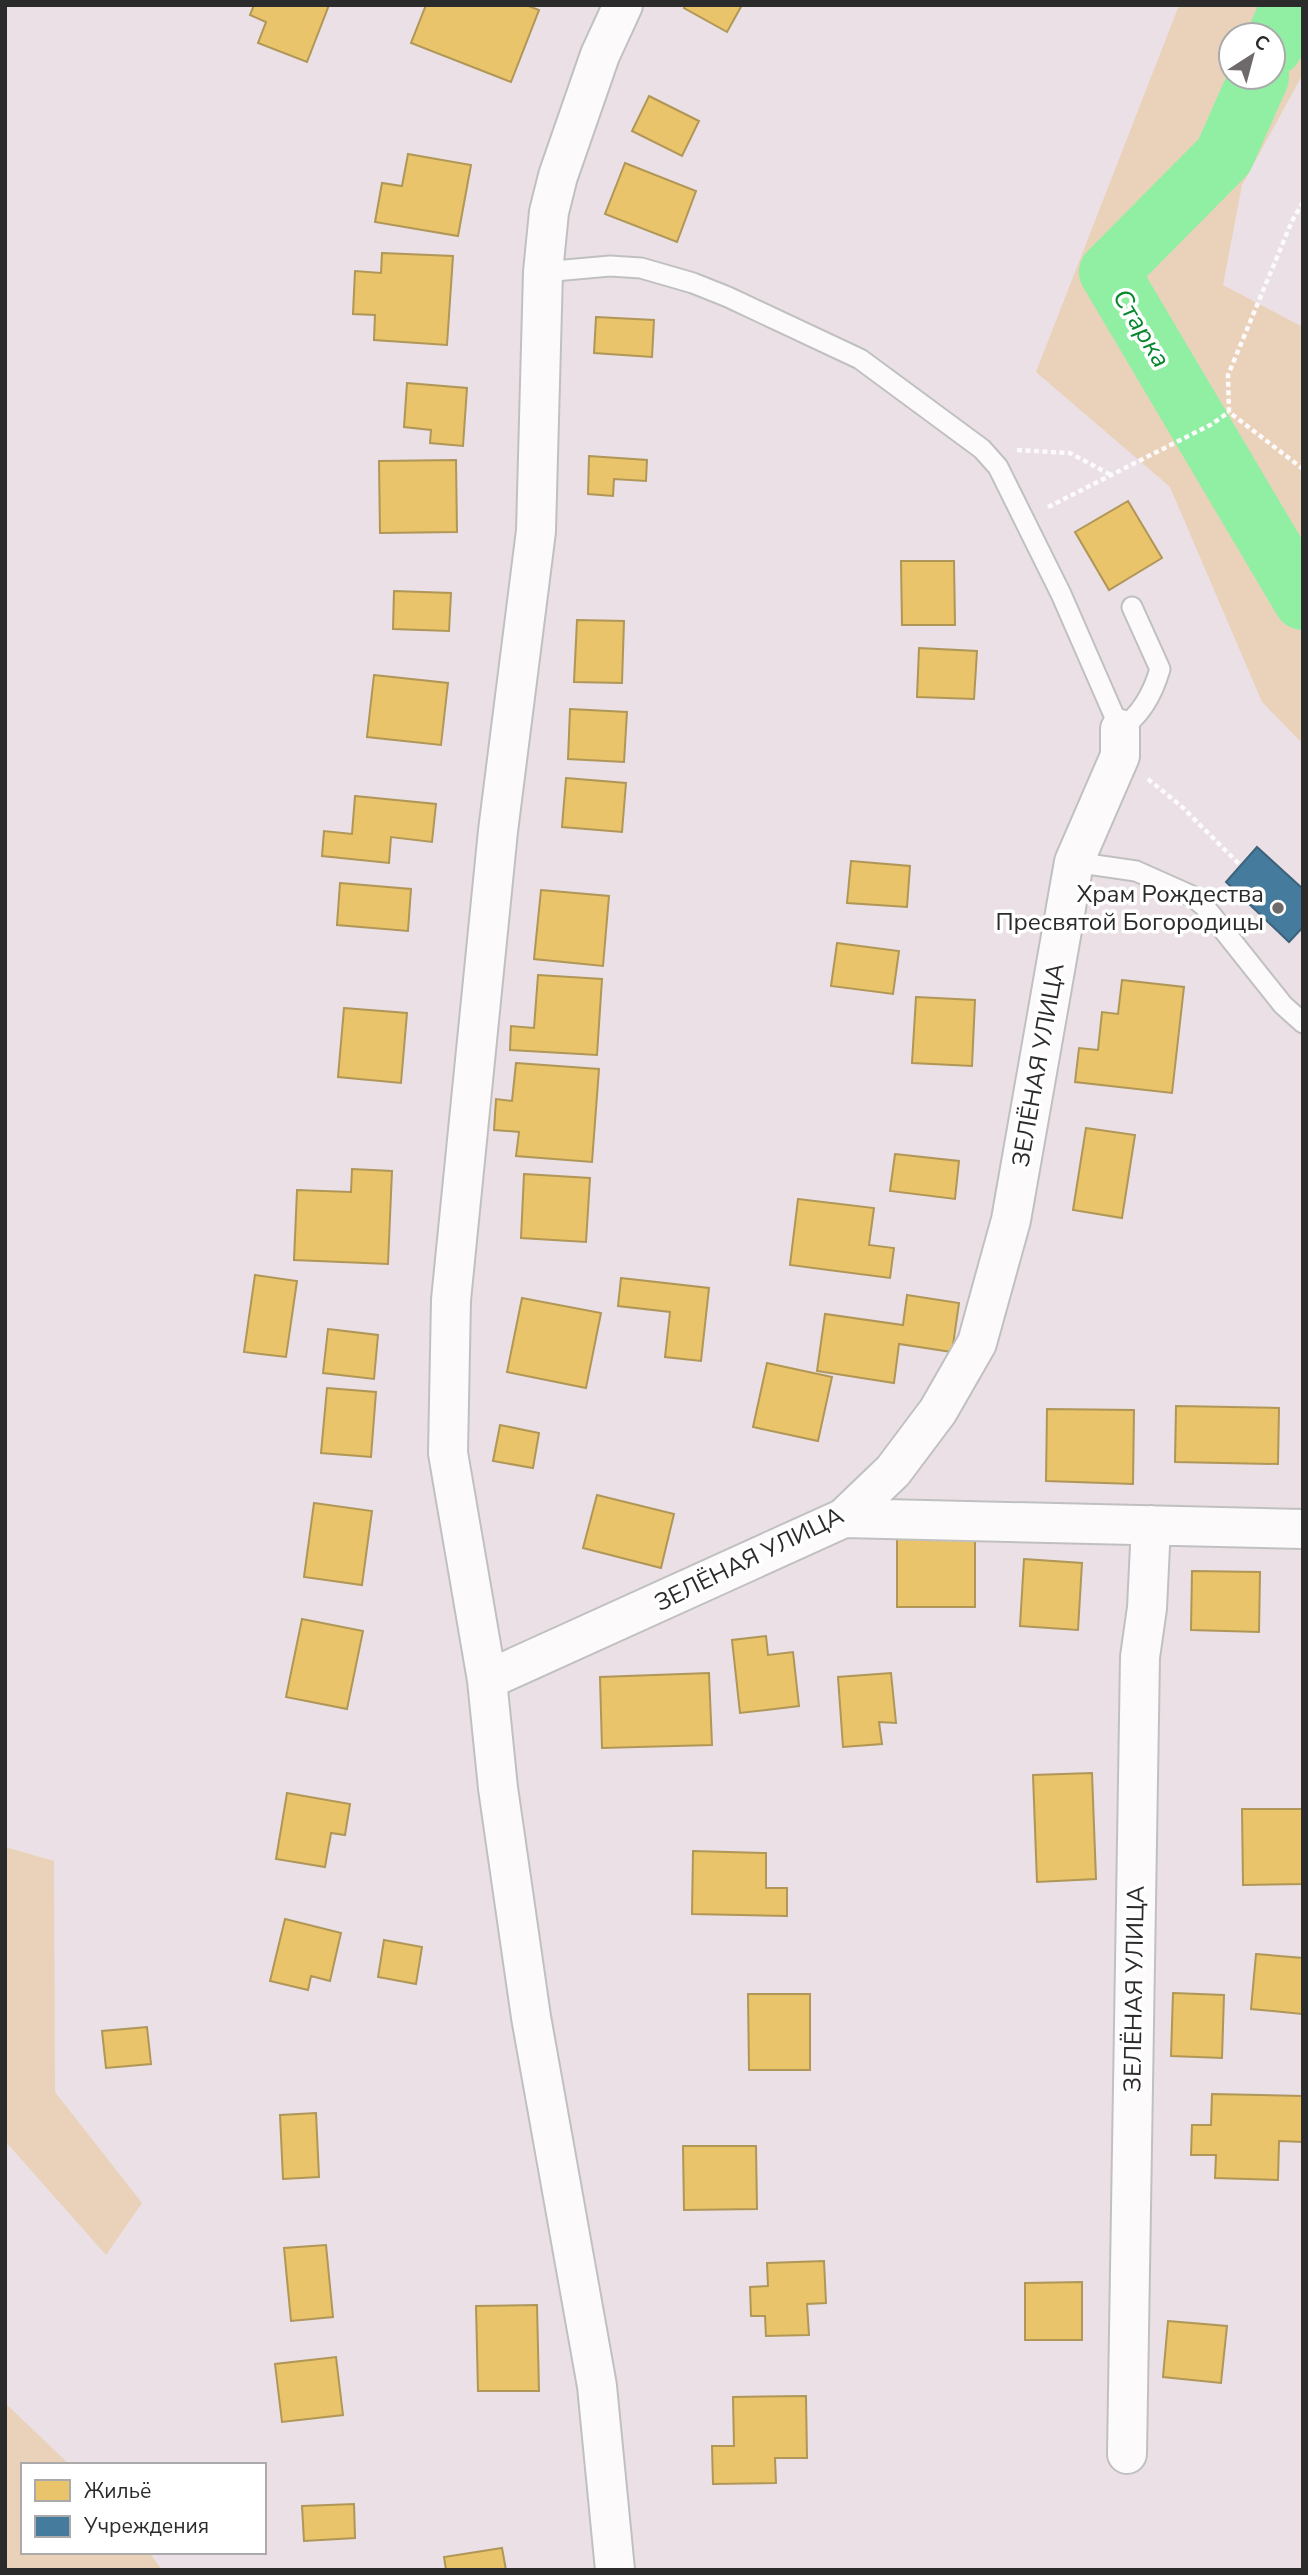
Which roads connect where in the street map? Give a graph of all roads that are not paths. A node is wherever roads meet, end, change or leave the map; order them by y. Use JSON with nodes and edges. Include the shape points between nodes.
{"nodes":[{"id":1,"x":623,"y":5,"type":"edge"},
{"id":2,"x":543,"y":272,"type":"junction"},
{"id":3,"x":1132,"y":607,"type":"dead end"},
{"id":4,"x":1120,"y":742,"type":"junction"},
{"id":5,"x":1074,"y":862,"type":"junction"},
{"id":6,"x":1303,"y":1023,"type":"edge"},
{"id":7,"x":844,"y":1518,"type":"junction"},
{"id":8,"x":1151,"y":1525,"type":"junction"},
{"id":9,"x":1303,"y":1529,"type":"edge"},
{"id":10,"x":487,"y":1680,"type":"junction"},
{"id":11,"x":1127,"y":2454,"type":"dead end"},
{"id":12,"x":615,"y":2570,"type":"edge"}],
"edges":[{"from":1,"to":2,"type":"street","via":[[600,55],[558,176]]},
{"from":2,"to":4,"type":"lane","via":[[641,268],[728,297],[860,359],[982,449],[999,467],[1061,594]]},
{"from":2,"to":10,"type":"street","via":[[536,531],[498,831],[451,1300],[448,1453]]},
{"from":3,"to":4,"type":"lane","via":[[1160,669],[1153,692]]},
{"from":4,"to":5,"type":"street","name":"ЗЕЛЁНАЯ УЛИЦА"},
{"from":5,"to":6,"type":"lane","via":[[1136,871],[1192,896]]},
{"from":5,"to":7,"type":"street","name":"ЗЕЛЁНАЯ УЛИЦА","via":[[1011,1220],[977,1343],[938,1411],[900,1461]]},
{"from":7,"to":8,"type":"street"},
{"from":7,"to":10,"type":"street","name":"ЗЕЛЁНАЯ УЛИЦА"},
{"from":8,"to":9,"type":"street"},
{"from":8,"to":11,"type":"street","name":"ЗЕЛЁНАЯ УЛИЦА","via":[[1140,1657]]},
{"from":10,"to":12,"type":"street","via":[[531,2017],[597,2386]]}]}
